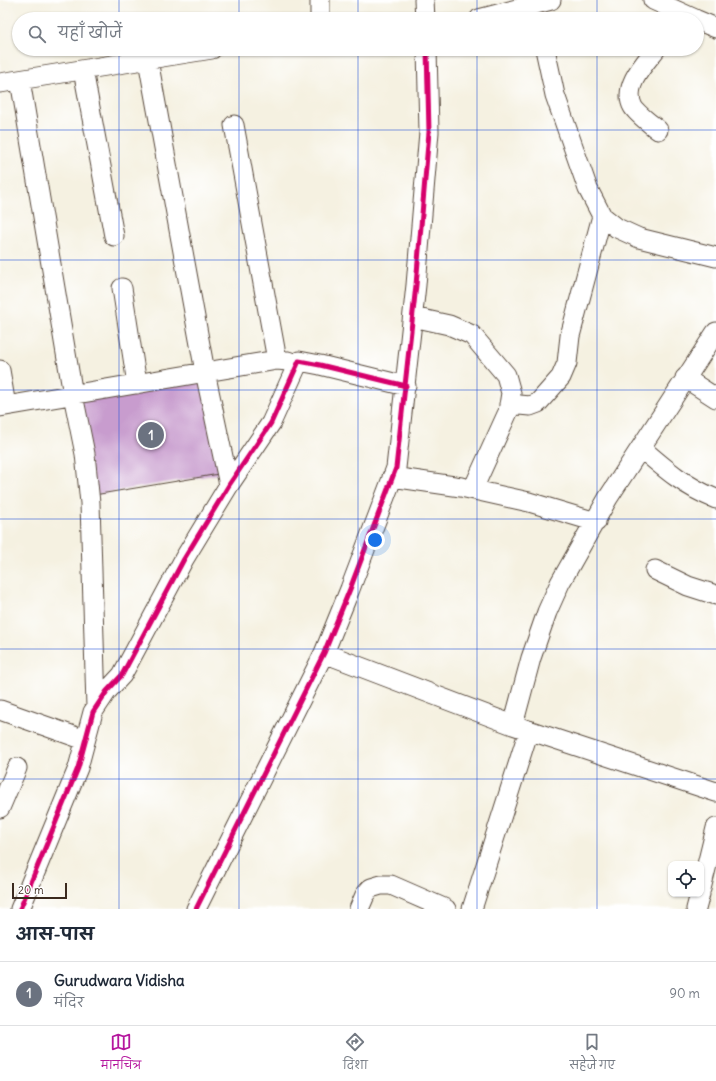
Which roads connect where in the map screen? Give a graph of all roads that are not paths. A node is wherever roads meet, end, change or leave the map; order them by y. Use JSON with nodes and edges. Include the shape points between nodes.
{"nodes":[{"id":1,"x":320,"y":0,"type":"edge"},
{"id":2,"x":424,"y":0,"type":"edge"},
{"id":3,"x":657,"y":1,"type":"edge"},
{"id":4,"x":542,"y":8,"type":"edge"},
{"id":5,"x":320,"y":12,"type":"edge"},
{"id":6,"x":425,"y":12,"type":"edge"},
{"id":7,"x":519,"y":12,"type":"edge"},
{"id":8,"x":678,"y":12,"type":"edge"},
{"id":9,"x":704,"y":24,"type":"edge"},
{"id":10,"x":716,"y":28,"type":"edge"},
{"id":11,"x":171,"y":56,"type":"edge"},
{"id":12,"x":427,"y":56,"type":"edge"},
{"id":13,"x":547,"y":56,"type":"edge"},
{"id":14,"x":651,"y":56,"type":"edge"},
{"id":15,"x":148,"y":60,"type":"junction"},
{"id":16,"x":83,"y":70,"type":"junction"},
{"id":17,"x":20,"y":80,"type":"junction"},
{"id":18,"x":0,"y":83,"type":"edge"},
{"id":19,"x":234,"y":124,"type":"dead end"},
{"id":20,"x":658,"y":130,"type":"dead end"},
{"id":21,"x":602,"y":216,"type":"junction"},
{"id":22,"x":114,"y":236,"type":"dead end"},
{"id":23,"x":716,"y":257,"type":"edge"},
{"id":24,"x":122,"y":288,"type":"dead end"},
{"id":25,"x":413,"y":317,"type":"junction"},
{"id":26,"x":716,"y":332,"type":"edge"},
{"id":27,"x":277,"y":360,"type":"junction"},
{"id":28,"x":299,"y":361,"type":"junction"},
{"id":29,"x":0,"y":370,"type":"edge"},
{"id":30,"x":205,"y":372,"type":"junction"},
{"id":31,"x":685,"y":378,"type":"junction"},
{"id":32,"x":137,"y":384,"type":"junction"},
{"id":33,"x":406,"y":386,"type":"junction"},
{"id":34,"x":73,"y":395,"type":"junction"},
{"id":35,"x":716,"y":398,"type":"edge"},
{"id":36,"x":509,"y":404,"type":"junction"},
{"id":37,"x":3,"y":407,"type":"edge"},
{"id":38,"x":641,"y":448,"type":"junction"},
{"id":39,"x":392,"y":477,"type":"junction"},
{"id":40,"x":229,"y":485,"type":"junction"},
{"id":41,"x":472,"y":489,"type":"junction"},
{"id":42,"x":716,"y":498,"type":"edge"},
{"id":43,"x":596,"y":522,"type":"junction"},
{"id":44,"x":655,"y":570,"type":"dead end"},
{"id":45,"x":716,"y":595,"type":"edge"},
{"id":46,"x":324,"y":652,"type":"junction"},
{"id":47,"x":96,"y":708,"type":"junction"},
{"id":48,"x":0,"y":710,"type":"edge"},
{"id":49,"x":521,"y":727,"type":"junction"},
{"id":50,"x":85,"y":740,"type":"junction"},
{"id":51,"x":17,"y":768,"type":"dead end"},
{"id":52,"x":716,"y":792,"type":"edge"},
{"id":53,"x":0,"y":808,"type":"edge"},
{"id":54,"x":716,"y":828,"type":"edge"},
{"id":55,"x":704,"y":877,"type":"edge"},
{"id":56,"x":699,"y":897,"type":"edge"},
{"id":57,"x":20,"y":909,"type":"edge"},
{"id":58,"x":196,"y":909,"type":"edge"},
{"id":59,"x":359,"y":909,"type":"edge"},
{"id":60,"x":446,"y":909,"type":"edge"},
{"id":61,"x":472,"y":909,"type":"edge"},
{"id":62,"x":696,"y":909,"type":"edge"}],
"edges":[{"from":1,"to":5,"type":"street"},
{"from":2,"to":6,"type":"street"},
{"from":3,"to":8,"type":"street"},
{"from":4,"to":7,"type":"street"},
{"from":9,"to":10,"type":"street"},
{"from":11,"to":15,"type":"street"},
{"from":12,"to":25,"type":"street","via":[[429,132]]},
{"from":13,"to":21,"type":"street","via":[[555,95],[588,189]]},
{"from":14,"to":20,"type":"street","via":[[631,86],[630,98],[633,108]]},
{"from":15,"to":16,"type":"street"},
{"from":15,"to":30,"type":"street"},
{"from":16,"to":17,"type":"street"},
{"from":16,"to":22,"type":"street"},
{"from":17,"to":18,"type":"street"},
{"from":17,"to":34,"type":"street"},
{"from":19,"to":27,"type":"street"},
{"from":21,"to":23,"type":"street","via":[[617,228],[639,238]]},
{"from":21,"to":36,"type":"street","via":[[570,336],[567,363],[561,377],[538,403],[530,406]]},
{"from":24,"to":32,"type":"street"},
{"from":25,"to":33,"type":"street"},
{"from":25,"to":36,"type":"street","via":[[449,325],[472,335],[506,375],[511,393]]},
{"from":26,"to":31,"type":"street"},
{"from":27,"to":28,"type":"street"},
{"from":27,"to":30,"type":"street"},
{"from":28,"to":33,"type":"street"},
{"from":28,"to":40,"type":"street","via":[[271,423]]},
{"from":29,"to":37,"type":"street"},
{"from":30,"to":32,"type":"street"},
{"from":30,"to":40,"type":"street"},
{"from":31,"to":35,"type":"street"},
{"from":31,"to":38,"type":"street"},
{"from":32,"to":34,"type":"street"},
{"from":33,"to":39,"type":"street","via":[[396,468]]},
{"from":34,"to":37,"type":"street"},
{"from":34,"to":47,"type":"street","via":[[85,454],[90,503]]},
{"from":36,"to":41,"type":"street","via":[[508,412]]},
{"from":38,"to":42,"type":"street","via":[[670,473],[702,493]]},
{"from":38,"to":43,"type":"street","via":[[608,498]]},
{"from":39,"to":41,"type":"street"},
{"from":39,"to":46,"type":"street"},
{"from":40,"to":47,"type":"street","via":[[184,559],[122,675]]},
{"from":41,"to":43,"type":"street","via":[[529,502]]},
{"from":43,"to":49,"type":"street","via":[[546,612],[531,658]]},
{"from":44,"to":45,"type":"street","via":[[688,586]]},
{"from":46,"to":49,"type":"street"},
{"from":46,"to":58,"type":"street"},
{"from":47,"to":50,"type":"street"},
{"from":48,"to":50,"type":"street"},
{"from":49,"to":52,"type":"street"},
{"from":49,"to":61,"type":"street"},
{"from":50,"to":57,"type":"street","via":[[78,768]]},
{"from":51,"to":53,"type":"street"},
{"from":54,"to":55,"type":"street"},
{"from":56,"to":62,"type":"street"},
{"from":59,"to":60,"type":"street","via":[[371,888],[381,885],[391,885]]}]}
